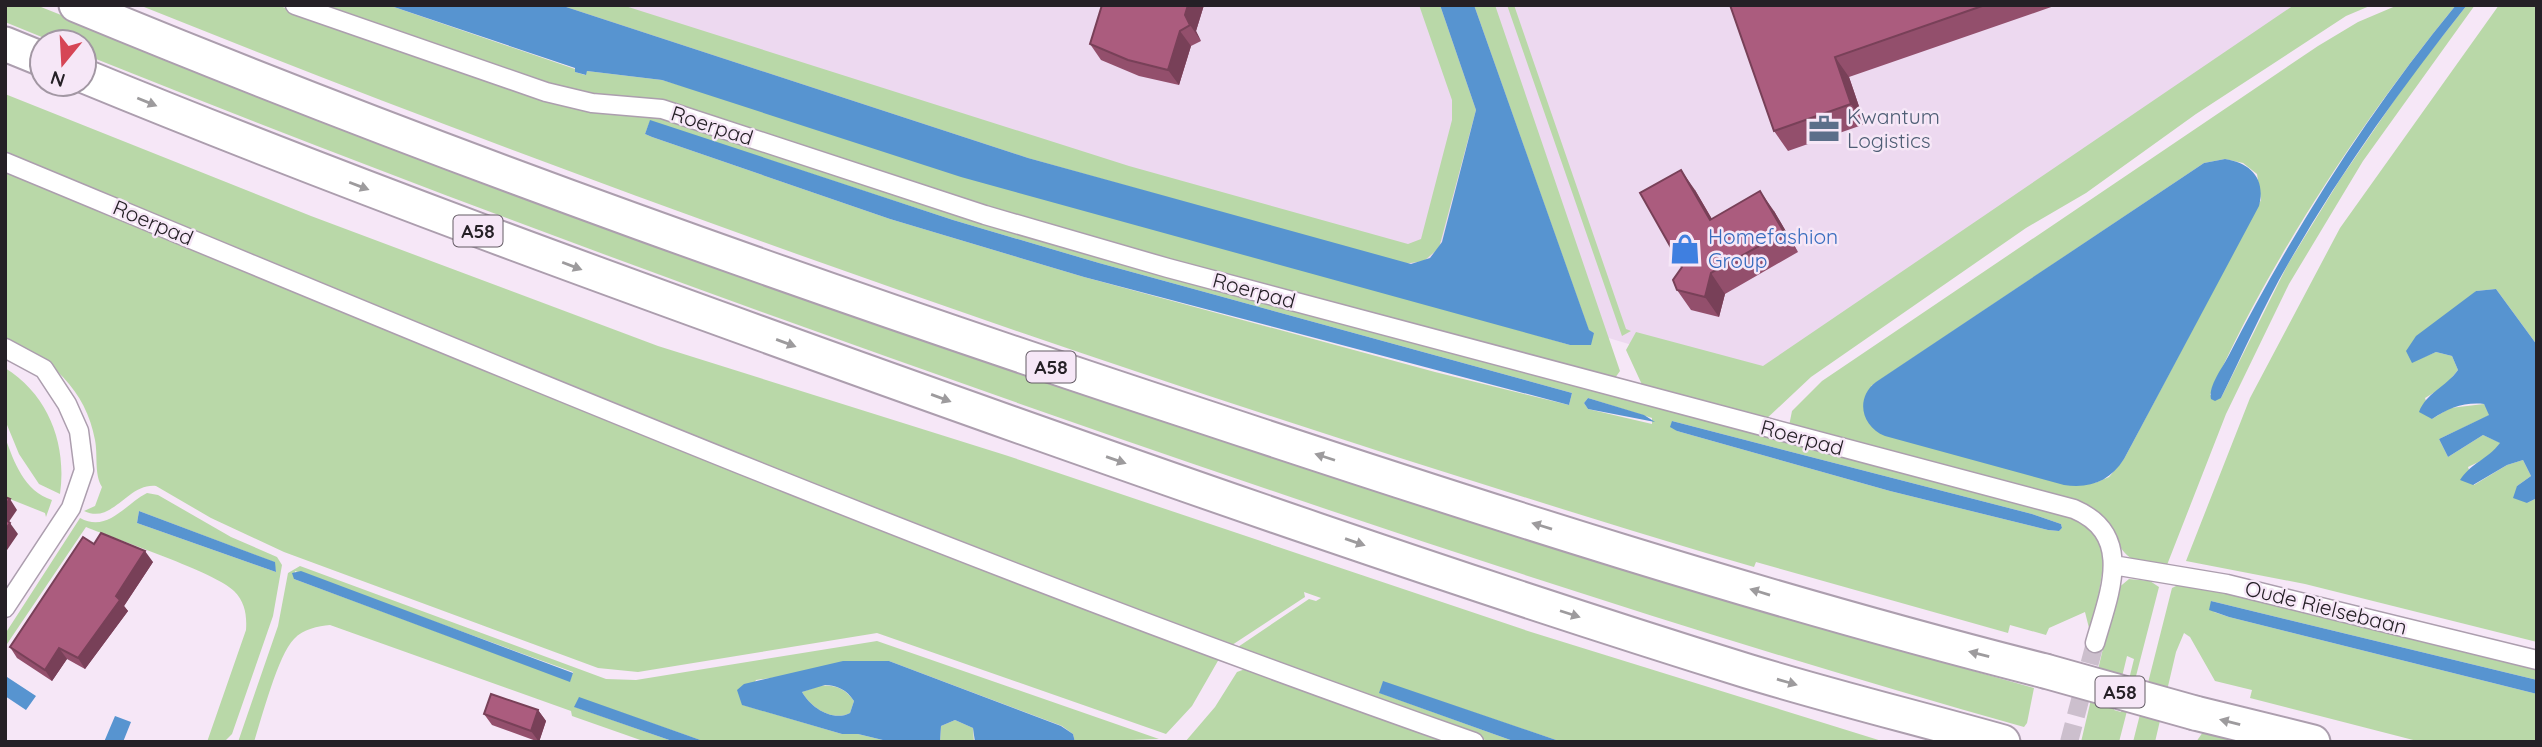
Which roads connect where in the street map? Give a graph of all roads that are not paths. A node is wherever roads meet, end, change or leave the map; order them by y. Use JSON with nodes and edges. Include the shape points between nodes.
{"nodes":[{"id":1,"x":76,"y":5,"type":"edge"},
{"id":2,"x":295,"y":5,"type":"edge"},
{"id":3,"x":5,"y":44,"type":"edge"},
{"id":4,"x":28,"y":53,"type":"edge"},
{"id":5,"x":98,"y":82,"type":"edge"},
{"id":6,"x":5,"y":162,"type":"edge"},
{"id":7,"x":5,"y":348,"type":"edge"},
{"id":8,"x":2113,"y":565,"type":"junction"},
{"id":9,"x":5,"y":608,"type":"edge"},
{"id":10,"x":2095,"y":643,"type":"tunnel mouth"},
{"id":11,"x":2537,"y":660,"type":"edge"},
{"id":12,"x":1474,"y":742,"type":"edge"},
{"id":13,"x":2003,"y":742,"type":"edge"},
{"id":14,"x":2313,"y":742,"type":"edge"}],
"edges":[{"from":14,"to":1,"type":"highway","number":"A58","one_way":true,"bridge":true,"via":[[1909,637],[1470,505],[951,334],[384,128]]},
{"from":2,"to":8,"type":"street","name":"Roerpad","via":[[546,92],[592,103],[662,109],[985,215],[1168,268],[2074,509],[2102,527],[2113,549]]},
{"from":3,"to":4,"type":"highway"},
{"from":5,"to":13,"type":"highway","number":"A58","one_way":true,"via":[[575,268],[1052,438],[1752,672]]},
{"from":6,"to":12,"type":"street","name":"Roerpad","via":[[748,469],[1233,657]]},
{"from":7,"to":9,"type":"street","via":[[44,369],[67,404],[79,431],[84,470],[71,508]]},
{"from":8,"to":10,"type":"street","name":"Roerpad"},
{"from":8,"to":11,"type":"street","name":"Oude Rielsebaan","via":[[2227,584]]}]}
